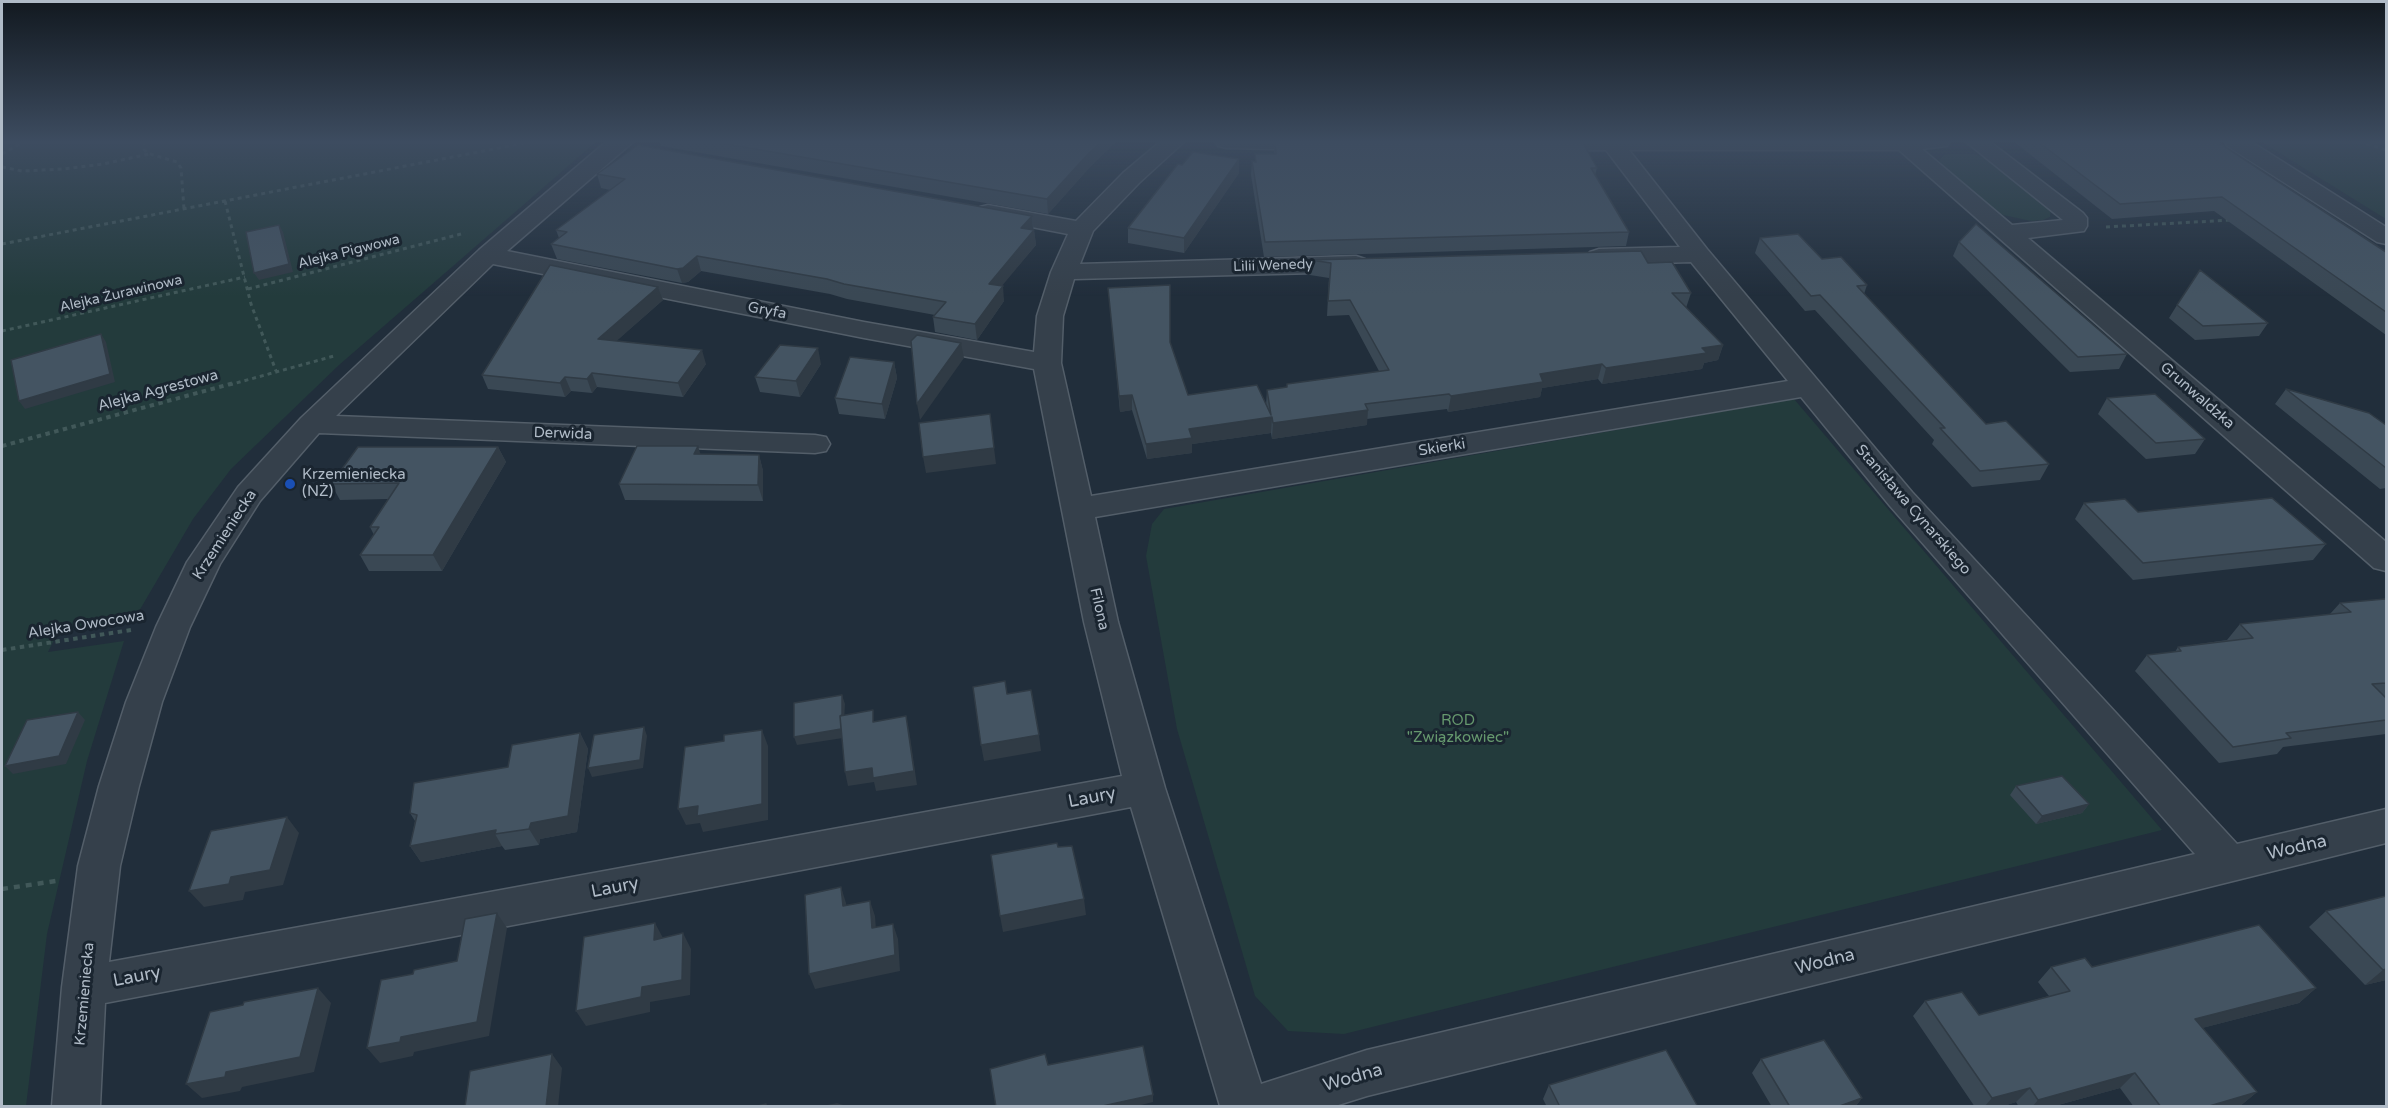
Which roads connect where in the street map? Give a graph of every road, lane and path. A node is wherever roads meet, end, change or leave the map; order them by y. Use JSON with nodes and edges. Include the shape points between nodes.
{"nodes":[{"id":1,"x":183,"y":193,"type":"edge"},
{"id":2,"x":268,"y":193,"type":"edge"},
{"id":3,"x":566,"y":193,"type":"edge"},
{"id":4,"x":1117,"y":193,"type":"edge"},
{"id":5,"x":1650,"y":193,"type":"edge"},
{"id":6,"x":1960,"y":193,"type":"edge"},
{"id":7,"x":2043,"y":193,"type":"edge"},
{"id":8,"x":2316,"y":193,"type":"edge"},
{"id":9,"x":225,"y":201,"type":"junction"},
{"id":10,"x":965,"y":208,"type":"edge"},
{"id":11,"x":184,"y":209,"type":"junction"},
{"id":12,"x":2239,"y":219,"type":"edge"},
{"id":13,"x":2102,"y":228,"type":"dead end"},
{"id":14,"x":1082,"y":229,"type":"junction"},
{"id":15,"x":2008,"y":233,"type":"junction"},
{"id":16,"x":456,"y":235,"type":"dead end"},
{"id":17,"x":2386,"y":237,"type":"edge"},
{"id":18,"x":2,"y":244,"type":"edge"},
{"id":19,"x":1698,"y":254,"type":"junction"},
{"id":20,"x":488,"y":255,"type":"junction"},
{"id":21,"x":1578,"y":257,"type":"edge"},
{"id":22,"x":1375,"y":263,"type":"edge"},
{"id":23,"x":1064,"y":272,"type":"junction"},
{"id":24,"x":245,"y":277,"type":"junction"},
{"id":25,"x":248,"y":289,"type":"junction"},
{"id":26,"x":2,"y":332,"type":"edge"},
{"id":27,"x":321,"y":359,"type":"dead end"},
{"id":28,"x":1047,"y":363,"type":"junction"},
{"id":29,"x":276,"y":371,"type":"junction"},
{"id":30,"x":1806,"y":387,"type":"junction"},
{"id":31,"x":311,"y":424,"type":"junction"},
{"id":32,"x":815,"y":444,"type":"dead end"},
{"id":33,"x":2,"y":446,"type":"edge"},
{"id":34,"x":1078,"y":509,"type":"junction"},
{"id":35,"x":2386,"y":560,"type":"edge"},
{"id":36,"x":174,"y":624,"type":"junction"},
{"id":37,"x":2,"y":650,"type":"edge"},
{"id":38,"x":1146,"y":788,"type":"junction"},
{"id":39,"x":2386,"y":826,"type":"edge"},
{"id":40,"x":2229,"y":864,"type":"junction"},
{"id":41,"x":59,"y":880,"type":"dead end"},
{"id":42,"x":2,"y":889,"type":"edge"},
{"id":43,"x":84,"y":987,"type":"junction"},
{"id":44,"x":76,"y":1107,"type":"edge"},
{"id":45,"x":1244,"y":1107,"type":"edge"},
{"id":46,"x":1266,"y":1107,"type":"edge"}],
"edges":[{"from":1,"to":11,"type":"path"},
{"from":2,"to":9,"type":"path"},
{"from":3,"to":20,"type":"street","name":"Krzemieniecka"},
{"from":4,"to":14,"type":"street","name":"Filona"},
{"from":5,"to":19,"type":"street","name":"Stanisława Cynarskiego"},
{"from":6,"to":15,"type":"street","name":"Grunwaldzka"},
{"from":7,"to":15,"type":"street","via":[[2075,218],[2075,226]]},
{"from":8,"to":17,"type":"street"},
{"from":9,"to":11,"type":"path"},
{"from":9,"to":24,"type":"path"},
{"from":10,"to":14,"type":"street"},
{"from":11,"to":18,"type":"path"},
{"from":12,"to":13,"type":"path"},
{"from":14,"to":23,"type":"street","name":"Filona"},
{"from":15,"to":35,"type":"street","name":"Grunwaldzka"},
{"from":16,"to":25,"type":"path","name":"Alejka Pigwowa"},
{"from":19,"to":21,"type":"street"},
{"from":19,"to":30,"type":"street","name":"Stanisława Cynarskiego"},
{"from":20,"to":28,"type":"street","name":"Gryfa"},
{"from":20,"to":31,"type":"street","name":"Krzemieniecka"},
{"from":22,"to":23,"type":"street","name":"Lilii Wenedy"},
{"from":23,"to":28,"type":"street","name":"Filona","via":[[1050,316]]},
{"from":24,"to":25,"type":"path"},
{"from":24,"to":26,"type":"path","name":"Alejka Żurawinowa"},
{"from":25,"to":29,"type":"path"},
{"from":27,"to":29,"type":"path","name":"Alejka Agrestowa"},
{"from":28,"to":34,"type":"street","name":"Filona"},
{"from":29,"to":33,"type":"path","name":"Alejka Agrestowa"},
{"from":30,"to":34,"type":"street","name":"Skierki"},
{"from":30,"to":40,"type":"street","name":"Stanisława Cynarskiego","via":[[1909,508]]},
{"from":31,"to":32,"type":"street","name":"Derwida"},
{"from":31,"to":36,"type":"street","name":"Krzemieniecka","via":[[249,494],[204,562]]},
{"from":34,"to":38,"type":"street","name":"Filona","via":[[1101,622]]},
{"from":36,"to":37,"type":"path","name":"Alejka Owocowa"},
{"from":36,"to":43,"type":"street","name":"Krzemieniecka","via":[[144,702],[119,786],[98,873]]},
{"from":38,"to":43,"type":"street","name":"Laury"},
{"from":38,"to":45,"type":"street","name":"Filona"},
{"from":39,"to":40,"type":"street","name":"Wodna"},
{"from":40,"to":46,"type":"street","name":"Wodna","via":[[1367,1073]]},
{"from":41,"to":42,"type":"path"},
{"from":43,"to":44,"type":"street","name":"Krzemieniecka"}]}
